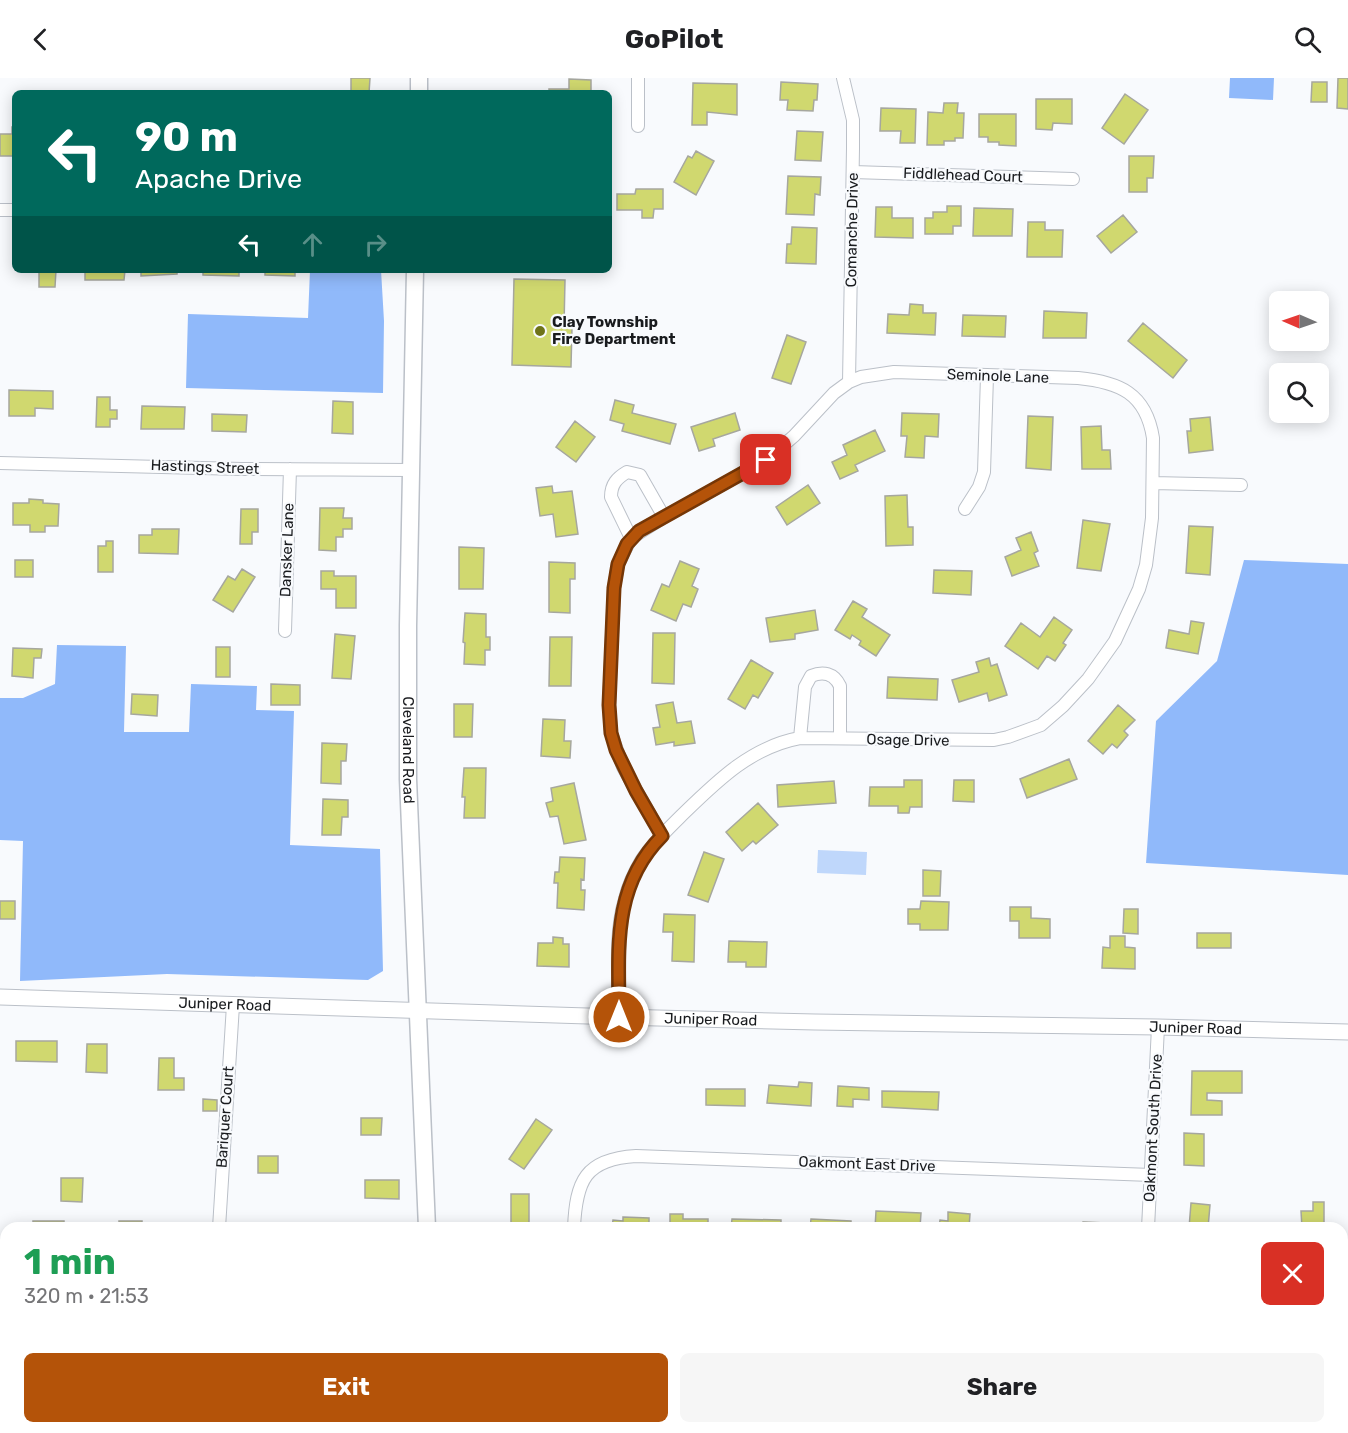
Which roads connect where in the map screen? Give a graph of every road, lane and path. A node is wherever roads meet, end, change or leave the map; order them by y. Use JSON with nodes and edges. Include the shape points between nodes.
{"nodes":[{"id":1,"x":638,"y":78,"type":"edge"},
{"id":2,"x":843,"y":78,"type":"edge"},
{"id":3,"x":638,"y":126,"type":"dead end"},
{"id":4,"x":853,"y":172,"type":"junction"},
{"id":5,"x":1073,"y":179,"type":"dead end"},
{"id":6,"x":415,"y":273,"type":"edge"},
{"id":7,"x":987,"y":376,"type":"junction"},
{"id":8,"x":849,"y":382,"type":"junction"},
{"id":9,"x":1141,"y":404,"type":"joint"},
{"id":10,"x":0,"y":464,"type":"edge"},
{"id":11,"x":290,"y":469,"type":"junction"},
{"id":12,"x":410,"y":470,"type":"junction"},
{"id":13,"x":1153,"y":483,"type":"junction"},
{"id":14,"x":1241,"y":485,"type":"dead end"},
{"id":15,"x":965,"y":508,"type":"dead end"},
{"id":16,"x":664,"y":517,"type":"junction"},
{"id":17,"x":631,"y":538,"type":"junction"},
{"id":18,"x":285,"y":631,"type":"dead end"},
{"id":19,"x":800,"y":738,"type":"junction"},
{"id":20,"x":840,"y":738,"type":"junction"},
{"id":21,"x":662,"y":836,"type":"junction"},
{"id":22,"x":0,"y":997,"type":"edge"},
{"id":23,"x":233,"y":1005,"type":"junction"},
{"id":24,"x":417,"y":1010,"type":"junction"},
{"id":25,"x":619,"y":1017,"type":"junction"},
{"id":26,"x":1158,"y":1027,"type":"junction"},
{"id":27,"x":1348,"y":1032,"type":"edge"},
{"id":28,"x":1151,"y":1175,"type":"junction"},
{"id":29,"x":219,"y":1222,"type":"edge"},
{"id":30,"x":427,"y":1222,"type":"edge"},
{"id":31,"x":575,"y":1222,"type":"edge"},
{"id":32,"x":1148,"y":1222,"type":"edge"}],
"edges":[{"from":1,"to":3,"type":"street"},
{"from":2,"to":4,"type":"street","name":"Comanche Drive","via":[[852,120]]},
{"from":4,"to":5,"type":"street","name":"Fiddlehead Court"},
{"from":4,"to":8,"type":"street","name":"Comanche Drive"},
{"from":6,"to":12,"type":"main road","name":"Cleveland Road"},
{"from":7,"to":8,"type":"street","name":"Seminole Lane","via":[[894,372]]},
{"from":7,"to":9,"type":"street","name":"Seminole Lane","via":[[1096,380],[1120,387]]},
{"from":7,"to":15,"type":"street","via":[[984,472]]},
{"from":8,"to":16,"type":"street","via":[[766,460]]},
{"from":9,"to":13,"type":"street","name":"Osage Drive","via":[[1151,426]]},
{"from":10,"to":11,"type":"street","name":"Hastings Street"},
{"from":11,"to":12,"type":"street","name":"Hastings Street"},
{"from":11,"to":18,"type":"street","name":"Dansker Lane"},
{"from":12,"to":24,"type":"main road","name":"Cleveland Road","via":[[408,779]]},
{"from":13,"to":14,"type":"street"},
{"from":13,"to":20,"type":"street","name":"Osage Drive","via":[[1146,565],[1130,612],[1088,679],[1041,725],[987,740]]},
{"from":16,"to":17,"type":"street"},
{"from":16,"to":17,"type":"street","via":[[643,478],[633,472],[620,476],[611,496]]},
{"from":17,"to":21,"type":"street","via":[[618,564],[614,588],[611,733],[623,767]]},
{"from":19,"to":20,"type":"street","name":"Osage Drive"},
{"from":19,"to":20,"type":"street","via":[[805,687],[811,676],[822,673],[837,679],[840,686]]},
{"from":19,"to":21,"type":"street","name":"Osage Drive","via":[[774,744],[739,764]]},
{"from":21,"to":25,"type":"street","name":"Osage Drive","via":[[640,863],[624,900]]},
{"from":22,"to":23,"type":"street","name":"Juniper Road"},
{"from":23,"to":24,"type":"street","name":"Juniper Road"},
{"from":23,"to":29,"type":"street","name":"Bariquer Court"},
{"from":24,"to":25,"type":"street","name":"Juniper Road"},
{"from":24,"to":30,"type":"main road","name":"Cleveland Road"},
{"from":25,"to":26,"type":"street","name":"Juniper Road"},
{"from":26,"to":27,"type":"street","name":"Juniper Road"},
{"from":26,"to":28,"type":"street","name":"Oakmont South Drive"},
{"from":28,"to":31,"type":"street","name":"Oakmont East Drive","via":[[636,1156],[609,1160],[587,1174],[580,1186]]},
{"from":28,"to":32,"type":"street","name":"Oakmont South Drive"}]}
